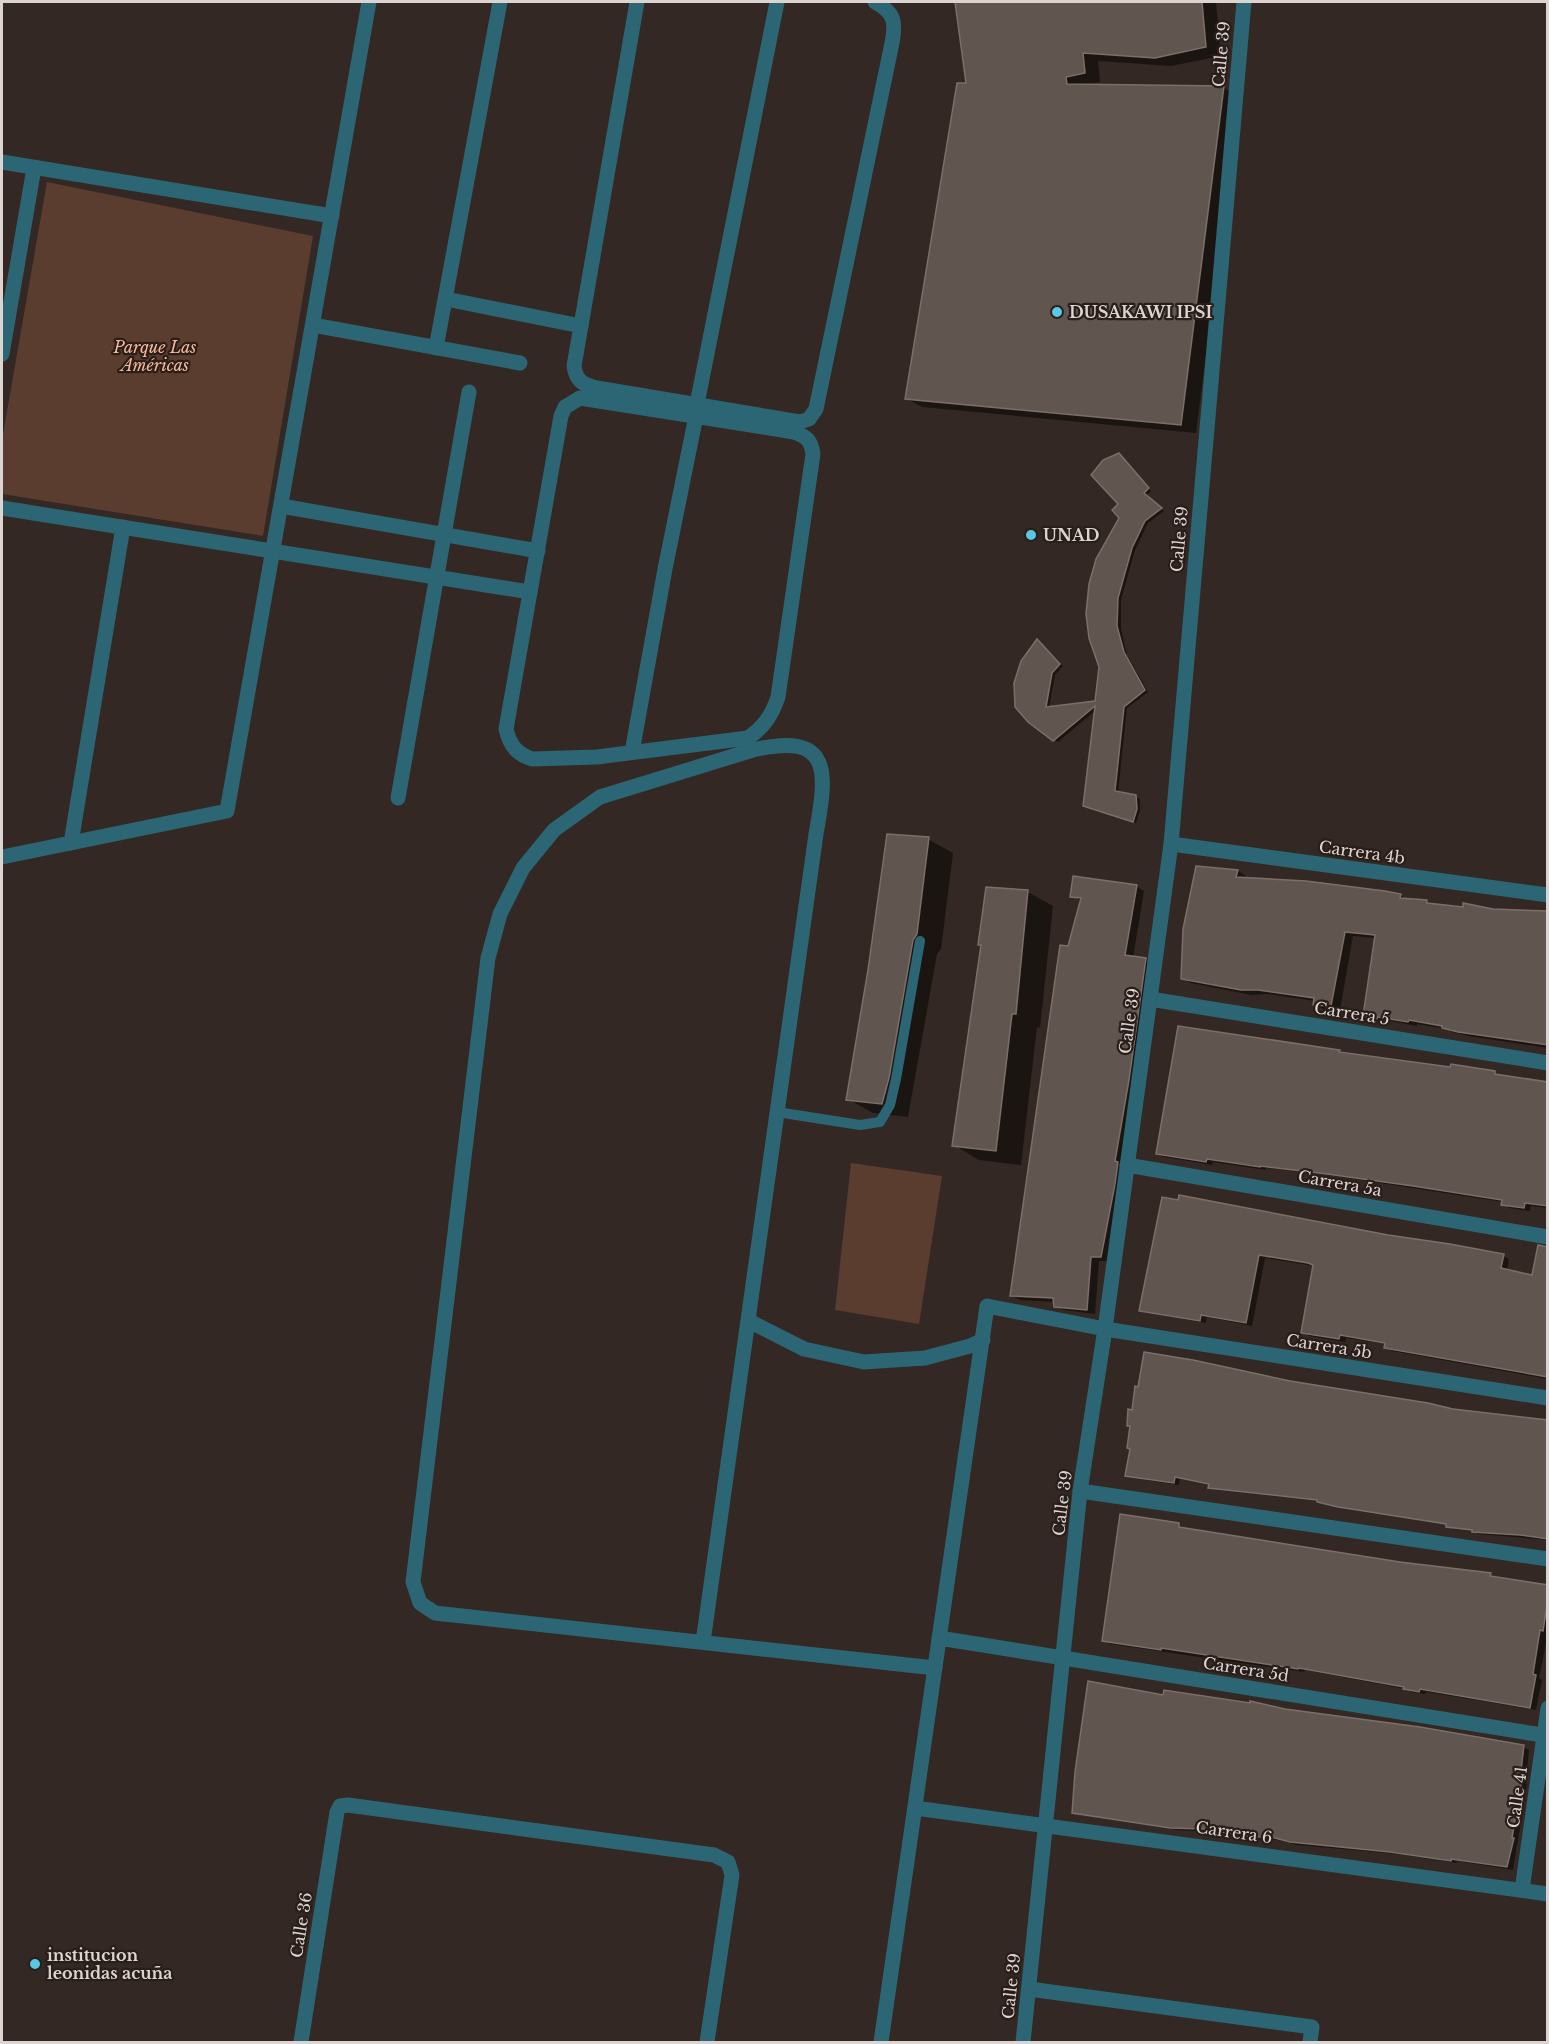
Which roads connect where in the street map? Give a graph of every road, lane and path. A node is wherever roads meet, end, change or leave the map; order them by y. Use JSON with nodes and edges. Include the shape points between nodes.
{"nodes":[{"id":1,"x":369,"y":2,"type":"edge"},
{"id":2,"x":500,"y":2,"type":"edge"},
{"id":3,"x":637,"y":2,"type":"edge"},
{"id":4,"x":777,"y":2,"type":"edge"},
{"id":5,"x":875,"y":2,"type":"edge"},
{"id":6,"x":1244,"y":2,"type":"edge"},
{"id":7,"x":2,"y":162,"type":"edge"},
{"id":8,"x":34,"y":168,"type":"junction"},
{"id":9,"x":332,"y":216,"type":"junction"},
{"id":10,"x":446,"y":299,"type":"junction"},
{"id":11,"x":312,"y":325,"type":"junction"},
{"id":12,"x":580,"y":326,"type":"junction"},
{"id":13,"x":436,"y":348,"type":"junction"},
{"id":14,"x":2,"y":354,"type":"edge"},
{"id":15,"x":520,"y":363,"type":"dead end"},
{"id":16,"x":469,"y":392,"type":"dead end"},
{"id":17,"x":697,"y":410,"type":"junction"},
{"id":18,"x":280,"y":506,"type":"junction"},
{"id":19,"x":2,"y":508,"type":"edge"},
{"id":20,"x":123,"y":527,"type":"junction"},
{"id":21,"x":444,"y":535,"type":"junction"},
{"id":22,"x":273,"y":551,"type":"junction"},
{"id":23,"x":537,"y":551,"type":"junction"},
{"id":24,"x":437,"y":577,"type":"junction"},
{"id":25,"x":531,"y":592,"type":"junction"},
{"id":26,"x":632,"y":752,"type":"junction"},
{"id":27,"x":398,"y":798,"type":"dead end"},
{"id":28,"x":71,"y":843,"type":"junction"},
{"id":29,"x":1171,"y":844,"type":"junction"},
{"id":30,"x":2,"y":857,"type":"edge"},
{"id":31,"x":1548,"y":896,"type":"edge"},
{"id":32,"x":920,"y":941,"type":"dead end"},
{"id":33,"x":1150,"y":999,"type":"junction"},
{"id":34,"x":1548,"y":1063,"type":"edge"},
{"id":35,"x":777,"y":1112,"type":"junction"},
{"id":36,"x":1127,"y":1165,"type":"junction"},
{"id":37,"x":1548,"y":1237,"type":"edge"},
{"id":38,"x":749,"y":1321,"type":"junction"},
{"id":39,"x":1105,"y":1329,"type":"junction"},
{"id":40,"x":983,"y":1340,"type":"junction"},
{"id":41,"x":1548,"y":1398,"type":"edge"},
{"id":42,"x":1080,"y":1491,"type":"junction"},
{"id":43,"x":1548,"y":1559,"type":"edge"},
{"id":44,"x":939,"y":1638,"type":"junction"},
{"id":45,"x":703,"y":1642,"type":"junction"},
{"id":46,"x":1063,"y":1657,"type":"junction"},
{"id":47,"x":935,"y":1668,"type":"junction"},
{"id":48,"x":1548,"y":1708,"type":"edge"},
{"id":49,"x":1546,"y":1735,"type":"edge"},
{"id":50,"x":915,"y":1808,"type":"junction"},
{"id":51,"x":1046,"y":1824,"type":"junction"},
{"id":52,"x":1522,"y":1890,"type":"junction"},
{"id":53,"x":1548,"y":1894,"type":"edge"},
{"id":54,"x":1029,"y":1989,"type":"junction"},
{"id":55,"x":301,"y":2043,"type":"edge"},
{"id":56,"x":707,"y":2043,"type":"edge"},
{"id":57,"x":881,"y":2043,"type":"edge"},
{"id":58,"x":1023,"y":2043,"type":"edge"},
{"id":59,"x":1310,"y":2043,"type":"edge"}],
"edges":[{"from":1,"to":9,"type":"street"},
{"from":2,"to":10,"type":"street"},
{"from":3,"to":12,"type":"street"},
{"from":4,"to":17,"type":"street"},
{"from":5,"to":17,"type":"street","via":[[891,14],[895,27],[816,409],[809,419],[800,422]]},
{"from":6,"to":29,"type":"street","name":"Calle 39"},
{"from":7,"to":8,"type":"street"},
{"from":8,"to":9,"type":"street"},
{"from":8,"to":14,"type":"street"},
{"from":9,"to":11,"type":"street"},
{"from":10,"to":12,"type":"street"},
{"from":10,"to":13,"type":"street"},
{"from":11,"to":13,"type":"street"},
{"from":11,"to":18,"type":"street"},
{"from":12,"to":17,"type":"street","via":[[574,366],[579,381],[586,386]]},
{"from":13,"to":15,"type":"street"},
{"from":16,"to":21,"type":"street"},
{"from":17,"to":23,"type":"street","via":[[589,398],[574,400],[565,407]]},
{"from":17,"to":26,"type":"street"},
{"from":17,"to":26,"type":"street","via":[[794,432],[811,442],[813,454],[778,697],[766,723],[748,738]]},
{"from":18,"to":21,"type":"street"},
{"from":18,"to":22,"type":"street"},
{"from":19,"to":20,"type":"street"},
{"from":20,"to":22,"type":"street"},
{"from":20,"to":28,"type":"street"},
{"from":21,"to":23,"type":"street"},
{"from":21,"to":24,"type":"street"},
{"from":22,"to":24,"type":"street"},
{"from":22,"to":28,"type":"street","via":[[227,811]]},
{"from":23,"to":25,"type":"street"},
{"from":24,"to":25,"type":"street"},
{"from":24,"to":27,"type":"street"},
{"from":25,"to":26,"type":"street","via":[[506,729],[513,748],[532,759]]},
{"from":28,"to":30,"type":"street"},
{"from":29,"to":31,"type":"street","name":"Carrera 4b"},
{"from":29,"to":33,"type":"street","name":"Calle 39"},
{"from":32,"to":35,"type":"lane","via":[[896,1079],[890,1105],[880,1122],[860,1125]]},
{"from":33,"to":34,"type":"street","name":"Carrera 5"},
{"from":33,"to":36,"type":"street","name":"Calle 39"},
{"from":35,"to":38,"type":"street"},
{"from":35,"to":45,"type":"street","via":[[823,795],[824,776],[817,758],[798,745],[753,750],[600,796],[554,830],[523,868],[500,914],[488,958],[413,1565],[412,1582],[420,1604],[435,1612]]},
{"from":36,"to":37,"type":"street","name":"Carrera 5a"},
{"from":36,"to":39,"type":"street","name":"Calle 39"},
{"from":38,"to":40,"type":"street","via":[[804,1349],[864,1362],[925,1359]]},
{"from":38,"to":45,"type":"street"},
{"from":39,"to":40,"type":"street","name":"Carrera 5b","via":[[987,1305]]},
{"from":39,"to":41,"type":"street","name":"Carrera 5b"},
{"from":39,"to":42,"type":"street","name":"Calle 39"},
{"from":40,"to":44,"type":"street"},
{"from":42,"to":43,"type":"street"},
{"from":42,"to":46,"type":"street","name":"Calle 39"},
{"from":44,"to":46,"type":"street","name":"Carrera 5d"},
{"from":44,"to":47,"type":"street"},
{"from":45,"to":47,"type":"street"},
{"from":46,"to":49,"type":"street","name":"Carrera 5d"},
{"from":46,"to":51,"type":"street","name":"Calle 39"},
{"from":47,"to":50,"type":"street"},
{"from":48,"to":49,"type":"street","name":"Calle 41"},
{"from":49,"to":52,"type":"street","name":"Calle 41"},
{"from":50,"to":51,"type":"street","name":"Carrera 6"},
{"from":50,"to":57,"type":"street"},
{"from":51,"to":52,"type":"street","name":"Carrera 6"},
{"from":51,"to":54,"type":"street","name":"Calle 39"},
{"from":52,"to":53,"type":"street","name":"Carrera 6"},
{"from":54,"to":58,"type":"street","name":"Calle 39"},
{"from":54,"to":59,"type":"street","via":[[1312,2027]]},
{"from":55,"to":56,"type":"street","name":"Calle 36","via":[[337,1812],[340,1806],[348,1805],[714,1855],[728,1862],[732,1875]]}]}
